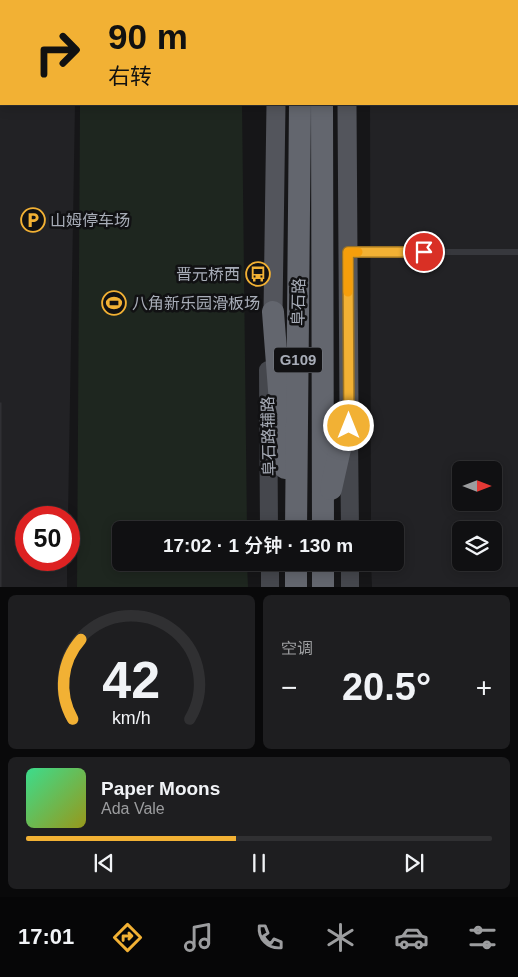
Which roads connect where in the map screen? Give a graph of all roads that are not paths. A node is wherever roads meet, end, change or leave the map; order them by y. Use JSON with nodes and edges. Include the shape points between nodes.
{"nodes":[{"id":1,"x":300,"y":105,"type":"edge"},
{"id":2,"x":322,"y":105,"type":"edge"},
{"id":3,"x":346,"y":105,"type":"edge"},
{"id":4,"x":275,"y":106,"type":"edge"},
{"id":5,"x":310,"y":191,"type":"junction"},
{"id":6,"x":348,"y":252,"type":"junction"},
{"id":7,"x":518,"y":252,"type":"edge"},
{"id":8,"x":273,"y":312,"type":"junction"},
{"id":9,"x":349,"y":409,"type":"junction"},
{"id":10,"x":270,"y":521,"type":"edge"},
{"id":11,"x":293,"y":521,"type":"edge"},
{"id":12,"x":294,"y":521,"type":"edge"},
{"id":13,"x":322,"y":521,"type":"edge"},
{"id":14,"x":324,"y":521,"type":"edge"},
{"id":15,"x":350,"y":521,"type":"edge"},
{"id":16,"x":270,"y":571,"type":"edge"},
{"id":17,"x":296,"y":571,"type":"edge"},
{"id":18,"x":323,"y":571,"type":"edge"},
{"id":19,"x":350,"y":571,"type":"edge"},
{"id":20,"x":270,"y":587,"type":"edge"},
{"id":21,"x":296,"y":587,"type":"edge"},
{"id":22,"x":323,"y":587,"type":"edge"},
{"id":23,"x":350,"y":587,"type":"edge"}],
"edges":[{"from":1,"to":5,"type":"highway","name":"阜石路","number":"G109"},
{"from":2,"to":5,"type":"highway","name":"阜石路","number":"G109"},
{"from":3,"to":6,"type":"main road"},
{"from":4,"to":8,"type":"main road","name":"阜石路"},
{"from":5,"to":12,"type":"highway","name":"阜石路","number":"G109"},
{"from":5,"to":13,"type":"highway","name":"阜石路","number":"G109"},
{"from":6,"to":7,"type":"lane"},
{"from":6,"to":9,"type":"main road"},
{"from":8,"to":10,"type":"street","name":"阜石路辅路","via":[[268,364]]},
{"from":8,"to":11,"type":"highway","via":[[281,436]]},
{"from":9,"to":14,"type":"highway"},
{"from":9,"to":15,"type":"street"},
{"from":16,"to":20,"type":"street"},
{"from":17,"to":21,"type":"highway"},
{"from":18,"to":22,"type":"highway"},
{"from":19,"to":23,"type":"street"}]}
